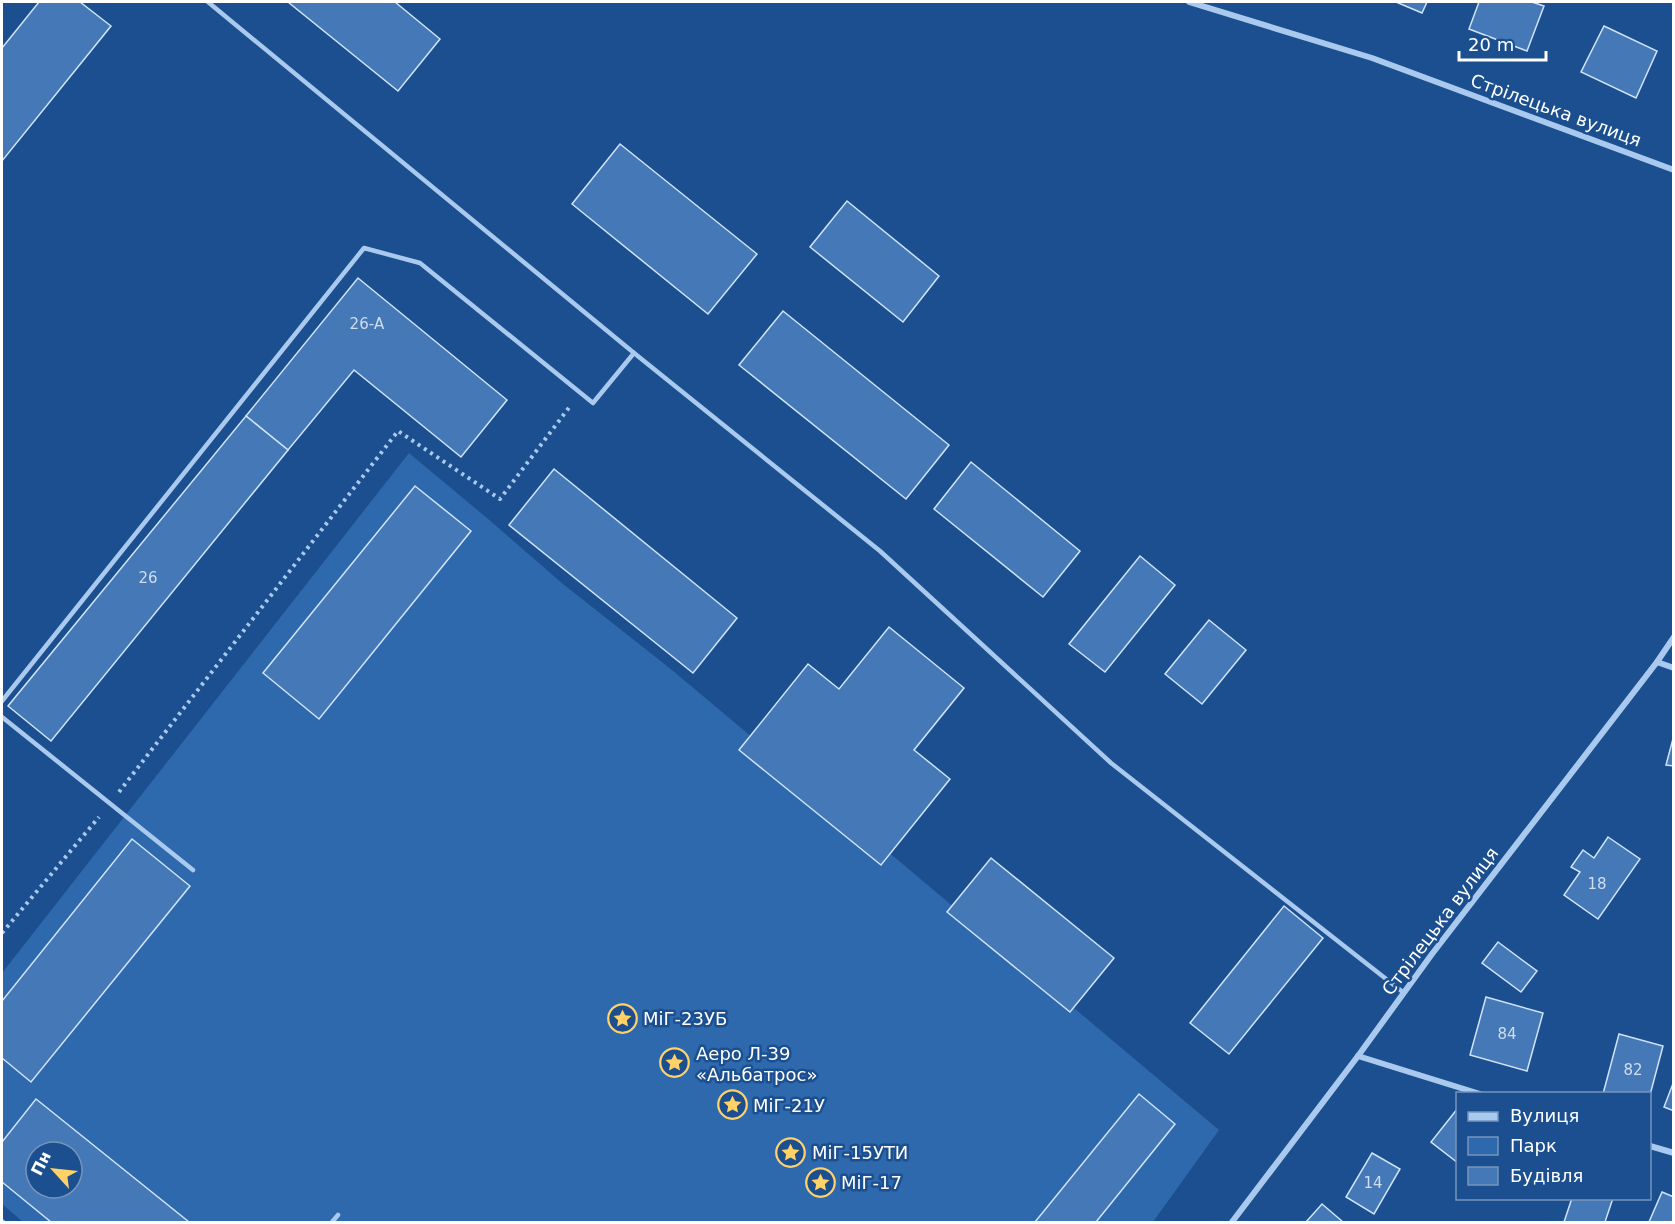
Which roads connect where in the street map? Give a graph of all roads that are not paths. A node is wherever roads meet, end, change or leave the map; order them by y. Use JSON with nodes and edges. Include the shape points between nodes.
{"nodes":[{"id":1,"x":208,"y":2,"type":"edge"},
{"id":2,"x":1189,"y":2,"type":"edge"},
{"id":3,"x":1674,"y":170,"type":"edge"},
{"id":4,"x":634,"y":353,"type":"junction"},
{"id":5,"x":1674,"y":637,"type":"edge"},
{"id":6,"x":1657,"y":662,"type":"junction"},
{"id":7,"x":1674,"y":668,"type":"edge"},
{"id":8,"x":2,"y":701,"type":"edge"},
{"id":9,"x":2,"y":717,"type":"edge"},
{"id":10,"x":193,"y":870,"type":"dead end"},
{"id":11,"x":1404,"y":993,"type":"junction"},
{"id":12,"x":1359,"y":1056,"type":"junction"},
{"id":13,"x":1474,"y":1092,"type":"edge"},
{"id":14,"x":1651,"y":1146,"type":"edge"},
{"id":15,"x":1674,"y":1153,"type":"edge"},
{"id":16,"x":338,"y":1215,"type":"dead end"},
{"id":17,"x":332,"y":1222,"type":"edge"},
{"id":18,"x":1232,"y":1222,"type":"edge"}],
"edges":[{"from":1,"to":4,"type":"lane"},
{"from":2,"to":3,"type":"street","name":"Стрілецька вулиця","via":[[1372,58]]},
{"from":4,"to":8,"type":"lane","via":[[593,403],[420,263],[364,248]]},
{"from":4,"to":11,"type":"lane","via":[[880,551],[1111,763]]},
{"from":5,"to":6,"type":"street","name":"Стрілецька вулиця"},
{"from":6,"to":7,"type":"street"},
{"from":6,"to":11,"type":"street","name":"Стрілецька вулиця"},
{"from":9,"to":10,"type":"lane"},
{"from":11,"to":12,"type":"street","name":"Стрілецька вулиця"},
{"from":12,"to":13,"type":"street"},
{"from":12,"to":18,"type":"street","name":"Стрілецька вулиця"},
{"from":14,"to":15,"type":"street"},
{"from":16,"to":17,"type":"lane"}]}
